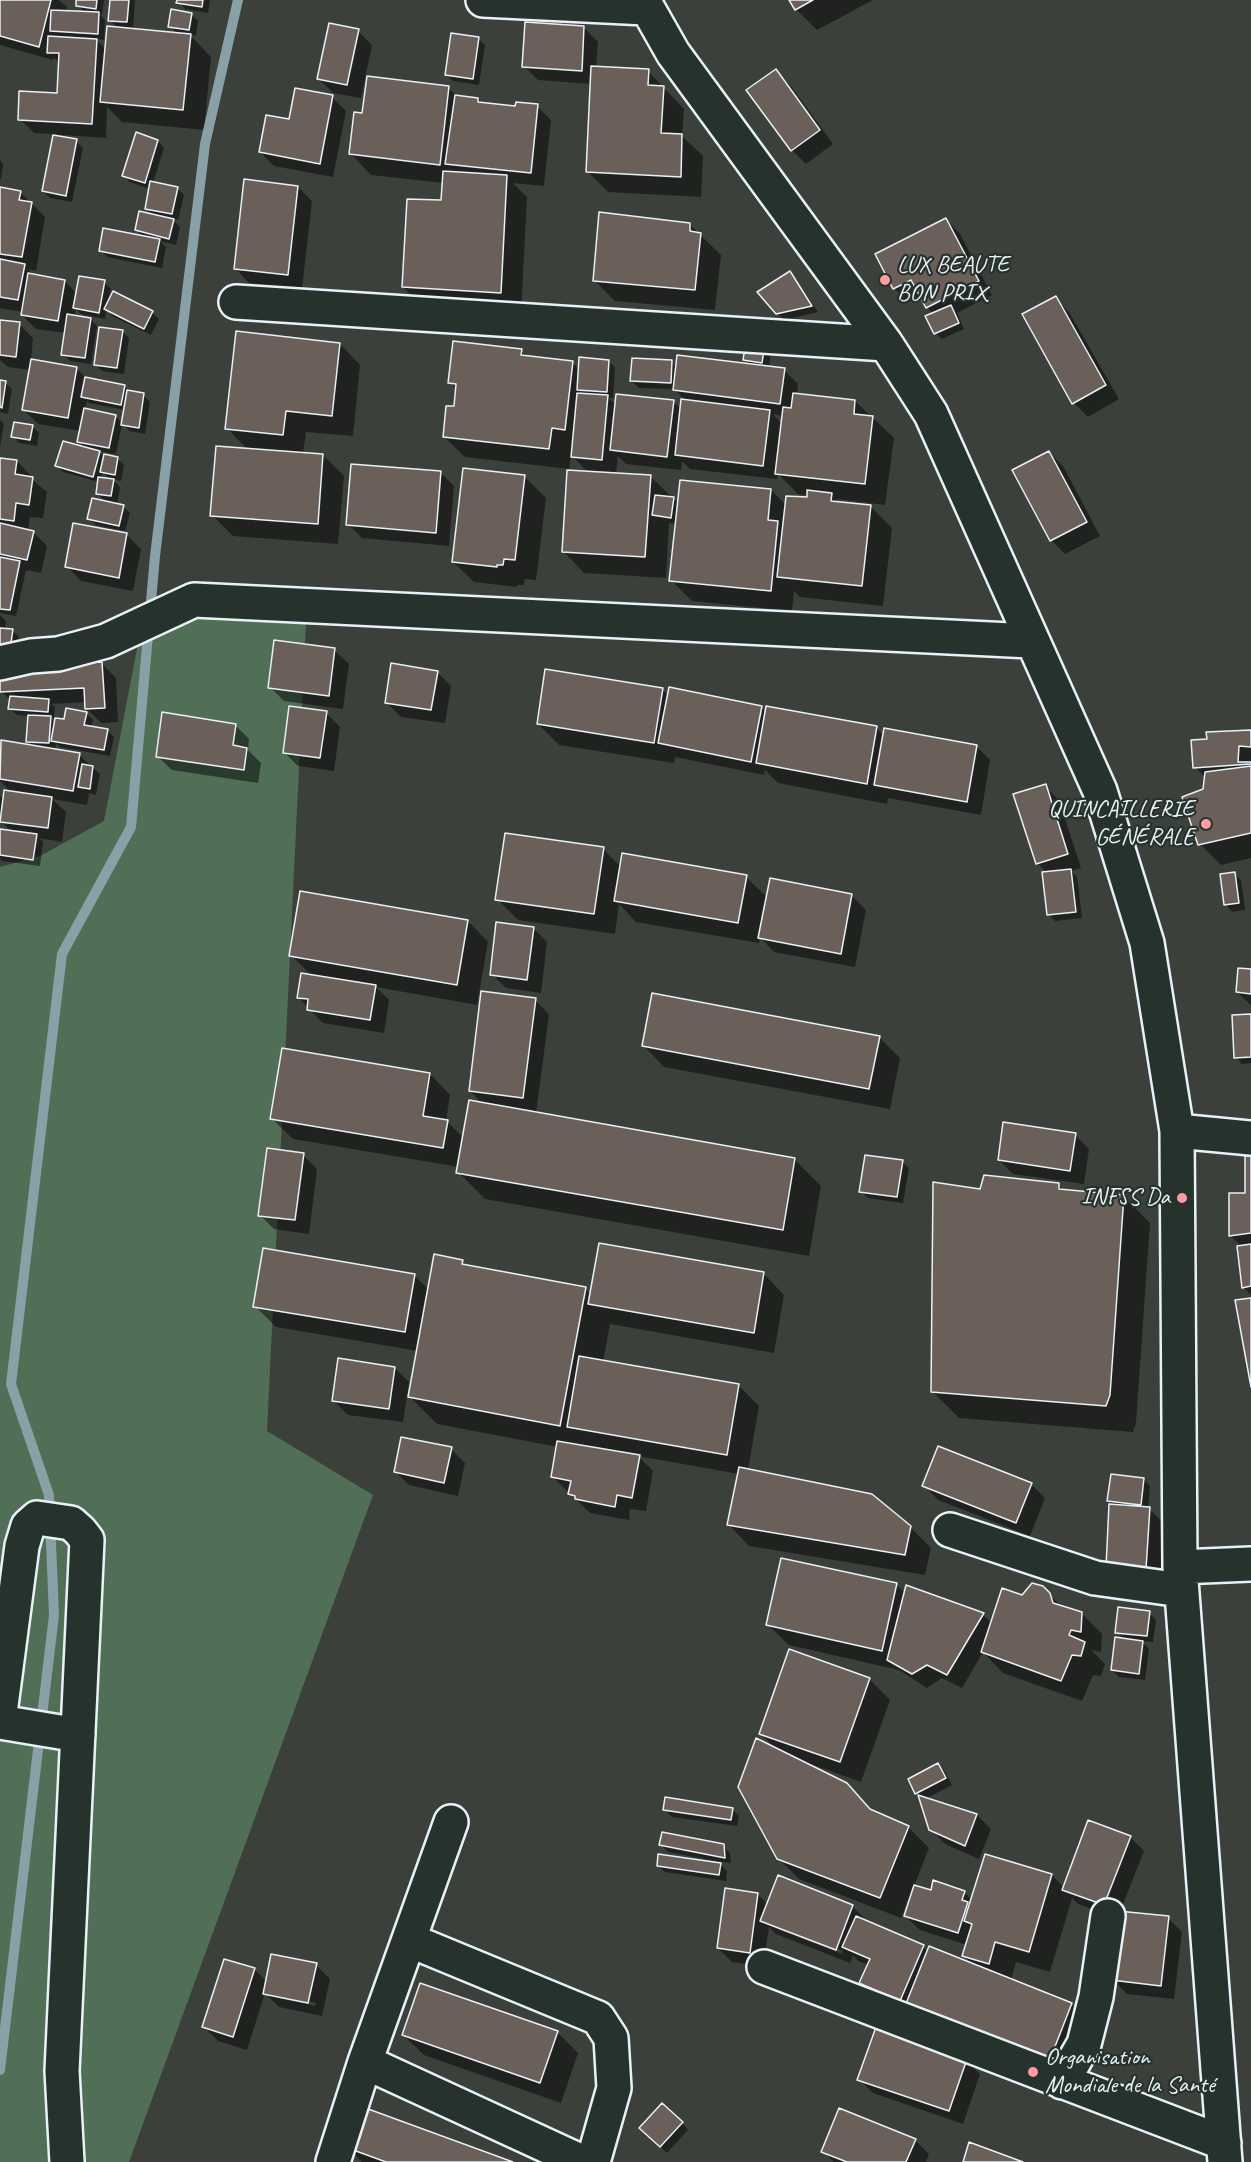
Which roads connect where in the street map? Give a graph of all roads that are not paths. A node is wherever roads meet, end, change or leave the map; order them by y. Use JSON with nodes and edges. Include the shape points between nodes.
{"nodes":[{"id":1,"x":483,"y":0,"type":"edge"},
{"id":2,"x":645,"y":4,"type":"edge"},
{"id":3,"x":236,"y":302,"type":"dead end"},
{"id":4,"x":886,"y":344,"type":"junction"},
{"id":5,"x":1031,"y":641,"type":"junction"},
{"id":6,"x":0,"y":663,"type":"edge"},
{"id":7,"x":1176,"y":1131,"type":"junction"},
{"id":8,"x":1251,"y":1138,"type":"edge"},
{"id":9,"x":950,"y":1530,"type":"dead end"},
{"id":10,"x":1251,"y":1564,"type":"edge"},
{"id":11,"x":1180,"y":1578,"type":"junction"},
{"id":12,"x":0,"y":1713,"type":"edge"},
{"id":13,"x":41,"y":1729,"type":"edge"},
{"id":14,"x":451,"y":1822,"type":"dead end"},
{"id":15,"x":1108,"y":1916,"type":"dead end"},
{"id":16,"x":408,"y":1940,"type":"junction"},
{"id":17,"x":764,"y":1967,"type":"dead end"},
{"id":18,"x":365,"y":2062,"type":"junction"},
{"id":19,"x":1062,"y":2082,"type":"junction"},
{"id":20,"x":1225,"y":2153,"type":"edge"},
{"id":21,"x":67,"y":2162,"type":"edge"},
{"id":22,"x":333,"y":2162,"type":"edge"},
{"id":23,"x":582,"y":2162,"type":"edge"},
{"id":24,"x":593,"y":2162,"type":"edge"}],
"edges":[{"from":1,"to":2,"type":"street"},
{"from":2,"to":4,"type":"street","via":[[673,52]]},
{"from":3,"to":4,"type":"street"},
{"from":4,"to":5,"type":"street","via":[[931,414]]},
{"from":5,"to":6,"type":"street","via":[[194,600],[106,641]]},
{"from":5,"to":7,"type":"street","via":[[1100,791],[1146,944]]},
{"from":7,"to":8,"type":"street"},
{"from":7,"to":11,"type":"street"},
{"from":9,"to":11,"type":"street","via":[[1095,1578]]},
{"from":10,"to":11,"type":"street"},
{"from":11,"to":20,"type":"street"},
{"from":12,"to":13,"type":"street","via":[[28,1526],[37,1518],[71,1523],[87,1540]]},
{"from":13,"to":21,"type":"street"},
{"from":14,"to":16,"type":"street"},
{"from":15,"to":19,"type":"street","via":[[1096,1997],[1084,2044]]},
{"from":16,"to":18,"type":"street"},
{"from":16,"to":24,"type":"street","via":[[598,2018],[611,2038],[614,2088]]},
{"from":17,"to":19,"type":"street"},
{"from":18,"to":22,"type":"street"},
{"from":18,"to":23,"type":"street"},
{"from":19,"to":20,"type":"street"}]}
